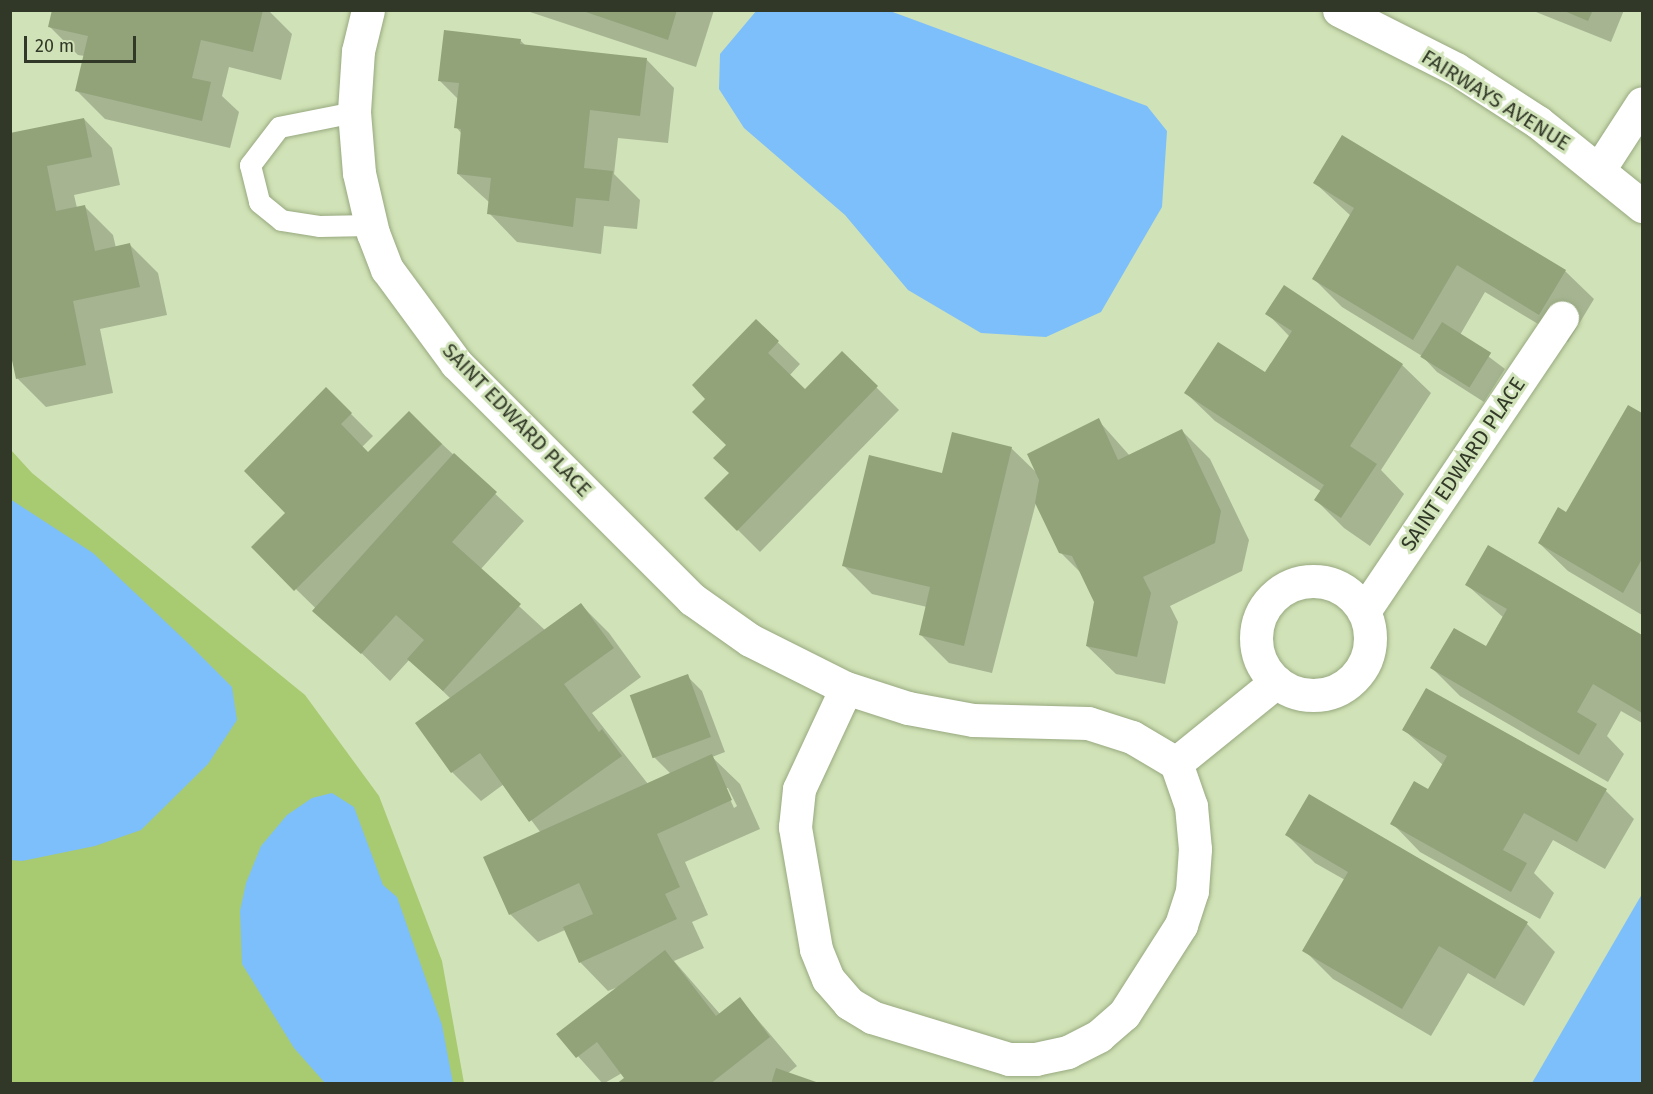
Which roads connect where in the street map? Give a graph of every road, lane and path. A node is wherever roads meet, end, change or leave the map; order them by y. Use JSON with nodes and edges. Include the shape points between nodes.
{"nodes":[{"id":1,"x":368,"y":10,"type":"edge"},
{"id":2,"x":1339,"y":10,"type":"edge"},
{"id":3,"x":1642,"y":103,"type":"edge"},
{"id":4,"x":354,"y":112,"type":"junction"},
{"id":5,"x":1600,"y":168,"type":"junction"},
{"id":6,"x":1642,"y":206,"type":"edge"},
{"id":7,"x":372,"y":225,"type":"junction"},
{"id":8,"x":1562,"y":318,"type":"dead end"},
{"id":9,"x":1364,"y":611,"type":"junction"},
{"id":10,"x":1276,"y":682,"type":"junction"},
{"id":11,"x":846,"y":688,"type":"junction"},
{"id":12,"x":1176,"y":763,"type":"junction"}],
"edges":[{"from":1,"to":4,"type":"street","name":"SAINT EDWARD PLACE","via":[[358,51]]},
{"from":2,"to":5,"type":"street","name":"FAIRWAYS AVENUE","via":[[1456,69]]},
{"from":3,"to":5,"type":"street"},
{"from":4,"to":7,"type":"street","name":"SAINT EDWARD PLACE","via":[[358,173]]},
{"from":4,"to":7,"type":"lane","via":[[279,127],[250,165],[259,202],[281,220],[319,226]]},
{"from":5,"to":6,"type":"street","name":"FAIRWAYS AVENUE"},
{"from":7,"to":11,"type":"street","name":"SAINT EDWARD PLACE","via":[[387,268],[456,363],[692,599],[750,640]]},
{"from":8,"to":9,"type":"street","name":"SAINT EDWARD PLACE"},
{"from":9,"to":10,"type":"street","via":[[1370,630],[1370,650],[1349,683],[1331,693],[1312,696],[1292,692]]},
{"from":9,"to":10,"type":"street","via":[[1352,596],[1334,585],[1299,583],[1283,590],[1269,602],[1257,635],[1258,652]]},
{"from":10,"to":12,"type":"street"},
{"from":11,"to":12,"type":"street","name":"SAINT EDWARD PLACE","via":[[909,708],[973,720],[1088,723],[1132,736]]},
{"from":11,"to":12,"type":"street","via":[[799,789],[795,827],[816,949],[828,979],[849,1003],[872,1017],[1009,1059],[1036,1059],[1068,1052],[1099,1036],[1124,1014],[1181,925],[1192,891],[1195,849],[1191,806]]}]}
